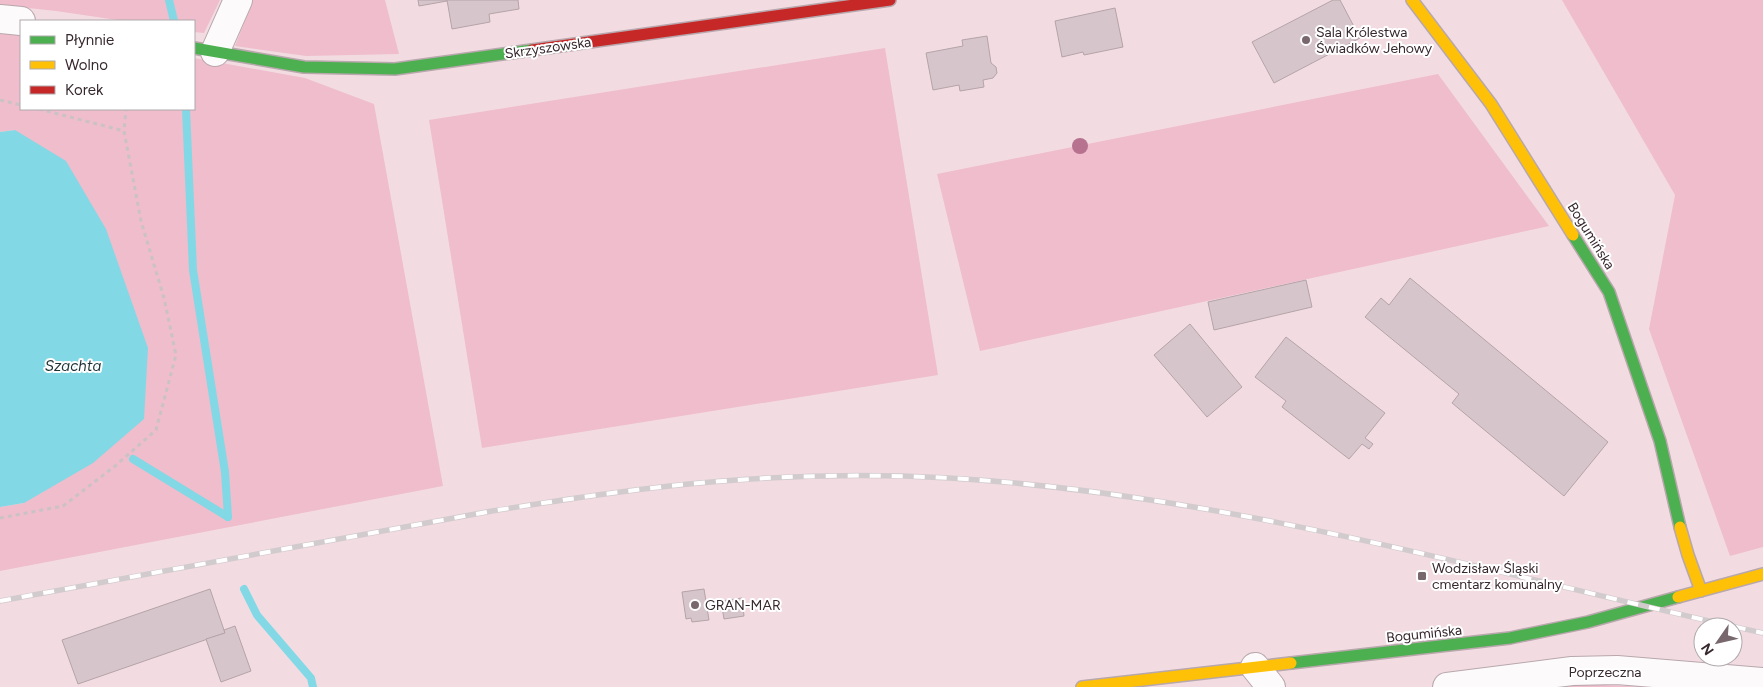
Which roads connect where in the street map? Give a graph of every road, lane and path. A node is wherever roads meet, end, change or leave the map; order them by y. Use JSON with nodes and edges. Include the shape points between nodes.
{"nodes":[{"id":1,"x":238,"y":0,"type":"edge"},
{"id":2,"x":1412,"y":0,"type":"edge"},
{"id":3,"x":885,"y":1,"type":"edge"},
{"id":4,"x":0,"y":19,"type":"edge"},
{"id":5,"x":20,"y":21,"type":"edge"},
{"id":6,"x":204,"y":50,"type":"edge"},
{"id":7,"x":0,"y":100,"type":"edge"},
{"id":8,"x":20,"y":105,"type":"edge"},
{"id":9,"x":43,"y":110,"type":"edge"},
{"id":10,"x":126,"y":110,"type":"edge"},
{"id":11,"x":124,"y":131,"type":"junction"},
{"id":12,"x":0,"y":518,"type":"edge"},
{"id":13,"x":1763,"y":574,"type":"edge"},
{"id":14,"x":1701,"y":591,"type":"junction"},
{"id":15,"x":1263,"y":677,"type":"edge"},
{"id":16,"x":1763,"y":682,"type":"edge"},
{"id":17,"x":1082,"y":687,"type":"edge"},
{"id":18,"x":1447,"y":687,"type":"edge"}],
"edges":[{"from":1,"to":6,"type":"street","name":"Skrzyszowska"},
{"from":2,"to":14,"type":"street","name":"Bogumińska","via":[[1491,104],[1609,292],[1660,441],[1678,519]]},
{"from":3,"to":6,"type":"street","name":"Skrzyszowska","via":[[395,69],[304,67]]},
{"from":4,"to":5,"type":"street"},
{"from":7,"to":8,"type":"path"},
{"from":9,"to":11,"type":"path"},
{"from":10,"to":11,"type":"path"},
{"from":11,"to":12,"type":"path","via":[[141,221],[164,298],[176,355],[156,430],[63,506]]},
{"from":13,"to":14,"type":"street","name":"Bogumińska"},
{"from":14,"to":15,"type":"street","name":"Bogumińska","via":[[1588,622],[1510,638]]},
{"from":15,"to":17,"type":"street","name":"Bogumińska","via":[[1160,677]]},
{"from":16,"to":18,"type":"street","name":"Poprzeczna","via":[[1617,670],[1572,671]]}]}
